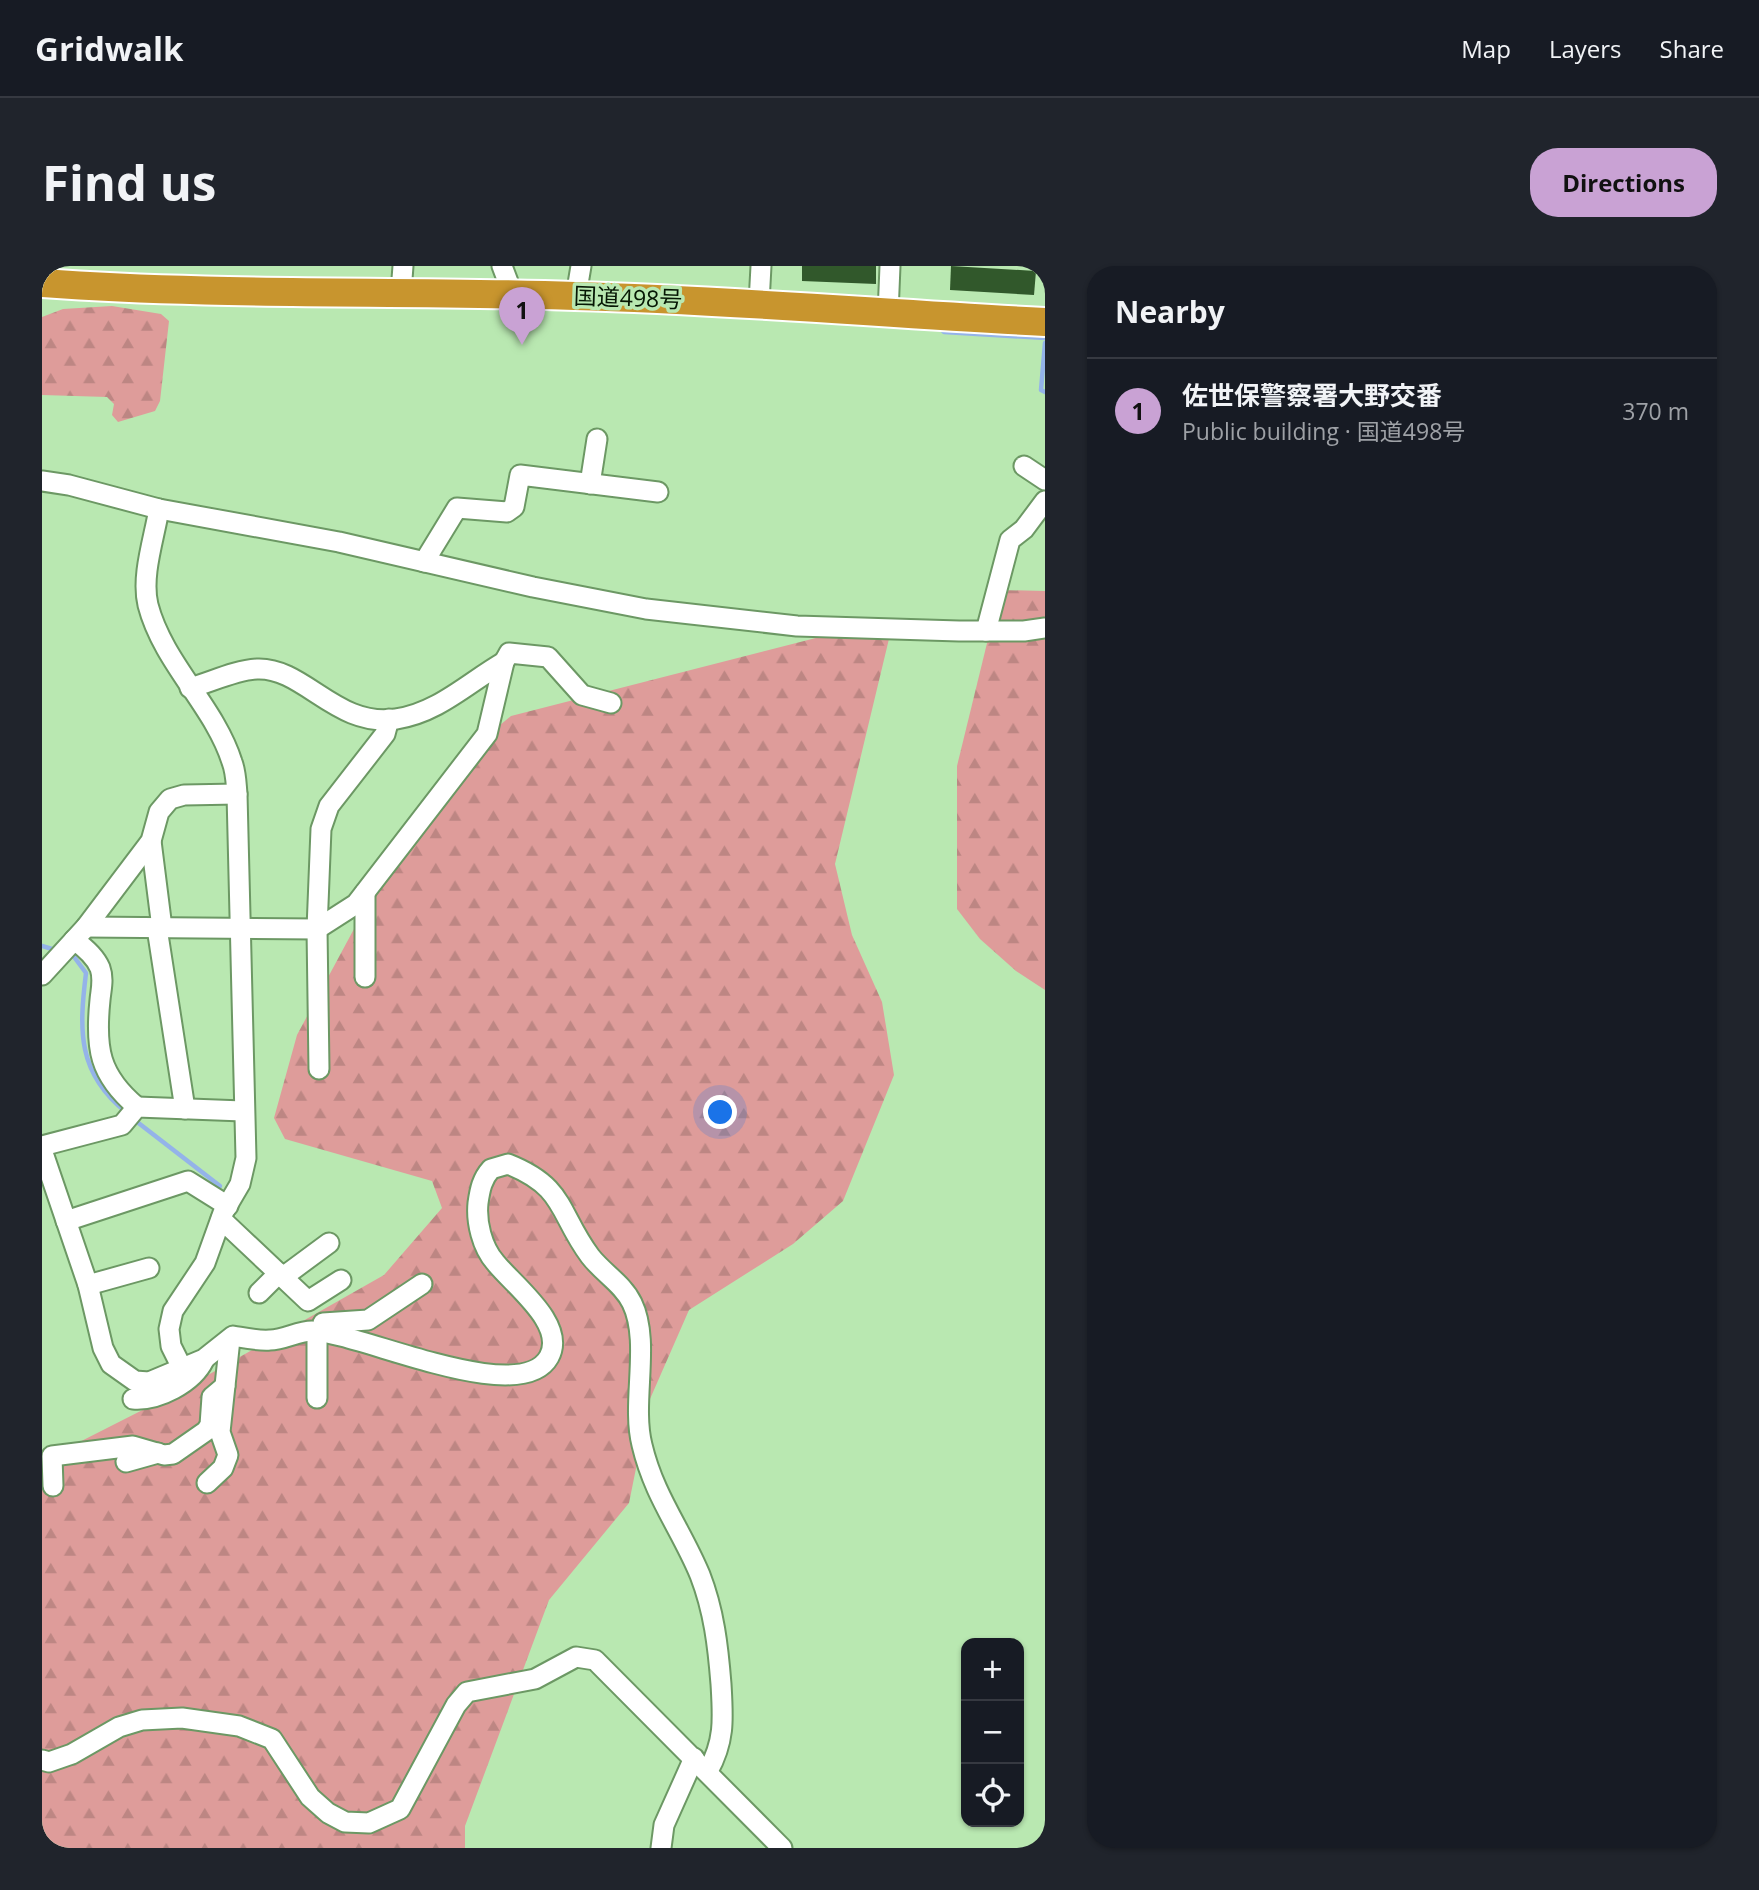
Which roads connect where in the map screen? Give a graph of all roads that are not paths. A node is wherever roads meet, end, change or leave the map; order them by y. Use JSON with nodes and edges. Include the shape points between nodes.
{"nodes":[{"id":1,"x":502,"y":266,"type":"edge"},
{"id":2,"x":581,"y":266,"type":"edge"},
{"id":3,"x":761,"y":266,"type":"edge"},
{"id":4,"x":890,"y":266,"type":"edge"},
{"id":5,"x":78,"y":276,"type":"edge"},
{"id":6,"x":402,"y":279,"type":"edge"},
{"id":7,"x":42,"y":283,"type":"edge"},
{"id":8,"x":513,"y":295,"type":"junction"},
{"id":9,"x":576,"y":296,"type":"junction"},
{"id":10,"x":759,"y":303,"type":"junction"},
{"id":11,"x":888,"y":314,"type":"junction"},
{"id":12,"x":1045,"y":322,"type":"edge"},
{"id":13,"x":597,"y":439,"type":"dead end"},
{"id":14,"x":1024,"y":466,"type":"dead end"},
{"id":15,"x":1045,"y":480,"type":"edge"},
{"id":16,"x":42,"y":481,"type":"edge"},
{"id":17,"x":590,"y":484,"type":"junction"},
{"id":18,"x":658,"y":492,"type":"dead end"},
{"id":19,"x":1045,"y":501,"type":"edge"},
{"id":20,"x":159,"y":509,"type":"junction"},
{"id":21,"x":424,"y":562,"type":"junction"},
{"id":22,"x":1045,"y":628,"type":"edge"},
{"id":23,"x":986,"y":631,"type":"junction"},
{"id":24,"x":1024,"y":631,"type":"junction"},
{"id":25,"x":1045,"y":638,"type":"edge"},
{"id":26,"x":504,"y":662,"type":"junction"},
{"id":27,"x":190,"y":688,"type":"junction"},
{"id":28,"x":611,"y":703,"type":"dead end"},
{"id":29,"x":389,"y":719,"type":"junction"},
{"id":30,"x":237,"y":794,"type":"junction"},
{"id":31,"x":151,"y":841,"type":"junction"},
{"id":32,"x":365,"y":893,"type":"junction"},
{"id":33,"x":160,"y":928,"type":"junction"},
{"id":34,"x":239,"y":929,"type":"junction"},
{"id":35,"x":317,"y":929,"type":"junction"},
{"id":36,"x":80,"y":934,"type":"junction"},
{"id":37,"x":42,"y":975,"type":"edge"},
{"id":38,"x":365,"y":977,"type":"dead end"},
{"id":39,"x":319,"y":1069,"type":"dead end"},
{"id":40,"x":185,"y":1109,"type":"junction"},
{"id":41,"x":243,"y":1111,"type":"junction"},
{"id":42,"x":132,"y":1113,"type":"junction"},
{"id":43,"x":42,"y":1148,"type":"edge"},
{"id":44,"x":225,"y":1212,"type":"junction"},
{"id":45,"x":66,"y":1221,"type":"junction"},
{"id":46,"x":329,"y":1243,"type":"dead end"},
{"id":47,"x":149,"y":1268,"type":"dead end"},
{"id":48,"x":281,"y":1275,"type":"junction"},
{"id":49,"x":341,"y":1280,"type":"dead end"},
{"id":50,"x":422,"y":1284,"type":"dead end"},
{"id":51,"x":88,"y":1285,"type":"junction"},
{"id":52,"x":259,"y":1293,"type":"dead end"},
{"id":53,"x":317,"y":1329,"type":"junction"},
{"id":54,"x":230,"y":1339,"type":"junction"},
{"id":55,"x":400,"y":1342,"type":"dead end"},
{"id":56,"x":204,"y":1359,"type":"junction"},
{"id":57,"x":181,"y":1366,"type":"junction"},
{"id":58,"x":225,"y":1386,"type":"junction"},
{"id":59,"x":317,"y":1398,"type":"dead end"},
{"id":60,"x":133,"y":1399,"type":"dead end"},
{"id":61,"x":158,"y":1453,"type":"junction"},
{"id":62,"x":126,"y":1462,"type":"dead end"},
{"id":63,"x":207,"y":1483,"type":"dead end"},
{"id":64,"x":52,"y":1486,"type":"dead end"},
{"id":65,"x":42,"y":1760,"type":"edge"},
{"id":66,"x":701,"y":1764,"type":"junction"},
{"id":67,"x":662,"y":1848,"type":"edge"},
{"id":68,"x":782,"y":1848,"type":"edge"}],
"edges":[{"from":1,"to":8,"type":"street"},
{"from":2,"to":9,"type":"street"},
{"from":3,"to":10,"type":"street"},
{"from":4,"to":11,"type":"street"},
{"from":5,"to":6,"type":"highway","name":"国道498号","via":[[146,290]]},
{"from":5,"to":7,"type":"highway","name":"国道498号"},
{"from":6,"to":8,"type":"highway","name":"国道498号"},
{"from":8,"to":9,"type":"highway","name":"国道498号"},
{"from":9,"to":10,"type":"highway","name":"国道498号"},
{"from":10,"to":11,"type":"highway","name":"国道498号"},
{"from":11,"to":12,"type":"highway","name":"国道498号"},
{"from":13,"to":17,"type":"street"},
{"from":14,"to":15,"type":"street"},
{"from":16,"to":20,"type":"street"},
{"from":17,"to":18,"type":"street"},
{"from":17,"to":21,"type":"street","via":[[520,475],[514,506],[507,512],[457,508]]},
{"from":19,"to":23,"type":"street","via":[[1010,540]]},
{"from":20,"to":21,"type":"street","via":[[338,541]]},
{"from":20,"to":27,"type":"street","via":[[146,584],[148,605]]},
{"from":21,"to":23,"type":"street","via":[[680,614],[797,626]]},
{"from":22,"to":24,"type":"street"},
{"from":23,"to":24,"type":"street"},
{"from":24,"to":25,"type":"street"},
{"from":26,"to":28,"type":"street","via":[[509,653],[548,657],[582,695]]},
{"from":26,"to":29,"type":"street","via":[[430,709]]},
{"from":26,"to":32,"type":"street","via":[[487,734]]},
{"from":27,"to":29,"type":"street","via":[[257,669],[271,671],[339,709],[365,719]]},
{"from":27,"to":30,"type":"street","via":[[225,743]]},
{"from":29,"to":35,"type":"street","via":[[385,734],[329,806],[321,829]]},
{"from":30,"to":31,"type":"street","via":[[170,799],[159,812]]},
{"from":30,"to":34,"type":"street"},
{"from":31,"to":33,"type":"street"},
{"from":31,"to":36,"type":"street"},
{"from":32,"to":35,"type":"street"},
{"from":32,"to":38,"type":"street"},
{"from":33,"to":34,"type":"street"},
{"from":33,"to":36,"type":"street"},
{"from":33,"to":40,"type":"street"},
{"from":34,"to":35,"type":"street"},
{"from":34,"to":41,"type":"street"},
{"from":35,"to":39,"type":"street"},
{"from":36,"to":37,"type":"street"},
{"from":36,"to":42,"type":"street","via":[[103,981],[97,1038],[104,1066]]},
{"from":40,"to":41,"type":"street"},
{"from":40,"to":42,"type":"street"},
{"from":41,"to":44,"type":"street","via":[[246,1158],[240,1184]]},
{"from":42,"to":43,"type":"street"},
{"from":43,"to":45,"type":"street"},
{"from":44,"to":45,"type":"street","via":[[188,1181]]},
{"from":44,"to":48,"type":"street"},
{"from":44,"to":57,"type":"street","via":[[205,1263],[173,1311],[171,1346]]},
{"from":45,"to":51,"type":"street"},
{"from":46,"to":48,"type":"street"},
{"from":47,"to":51,"type":"street"},
{"from":48,"to":49,"type":"street","via":[[308,1301]]},
{"from":48,"to":52,"type":"street"},
{"from":50,"to":53,"type":"street","via":[[368,1320]]},
{"from":51,"to":57,"type":"street","via":[[103,1348],[122,1374],[149,1382]]},
{"from":53,"to":54,"type":"street","via":[[271,1340]]},
{"from":53,"to":55,"type":"street"},
{"from":53,"to":59,"type":"street"},
{"from":53,"to":66,"type":"street","via":[[484,1374],[525,1373],[543,1367],[553,1338],[547,1322],[494,1261],[477,1215],[480,1186],[491,1169],[508,1164],[547,1184],[589,1255],[628,1294],[634,1307],[640,1343],[641,1442],[653,1485],[699,1573],[713,1611],[724,1727],[720,1750]]},
{"from":54,"to":56,"type":"street"},
{"from":54,"to":58,"type":"street"},
{"from":56,"to":57,"type":"street"},
{"from":56,"to":60,"type":"street","via":[[200,1369],[178,1385],[145,1400]]},
{"from":58,"to":61,"type":"street","via":[[212,1397],[206,1431],[173,1454]]},
{"from":58,"to":63,"type":"street","via":[[220,1432],[228,1455],[223,1468]]},
{"from":61,"to":62,"type":"street"},
{"from":61,"to":64,"type":"street","via":[[133,1446],[52,1456]]},
{"from":65,"to":66,"type":"street","via":[[72,1754],[119,1727],[142,1720],[181,1718],[239,1726],[272,1739],[310,1797],[328,1813],[345,1822],[369,1823],[400,1809],[467,1692],[535,1679],[576,1657],[585,1657],[595,1660]]},
{"from":66,"to":67,"type":"street","via":[[664,1825]]},
{"from":66,"to":68,"type":"street"}]}
